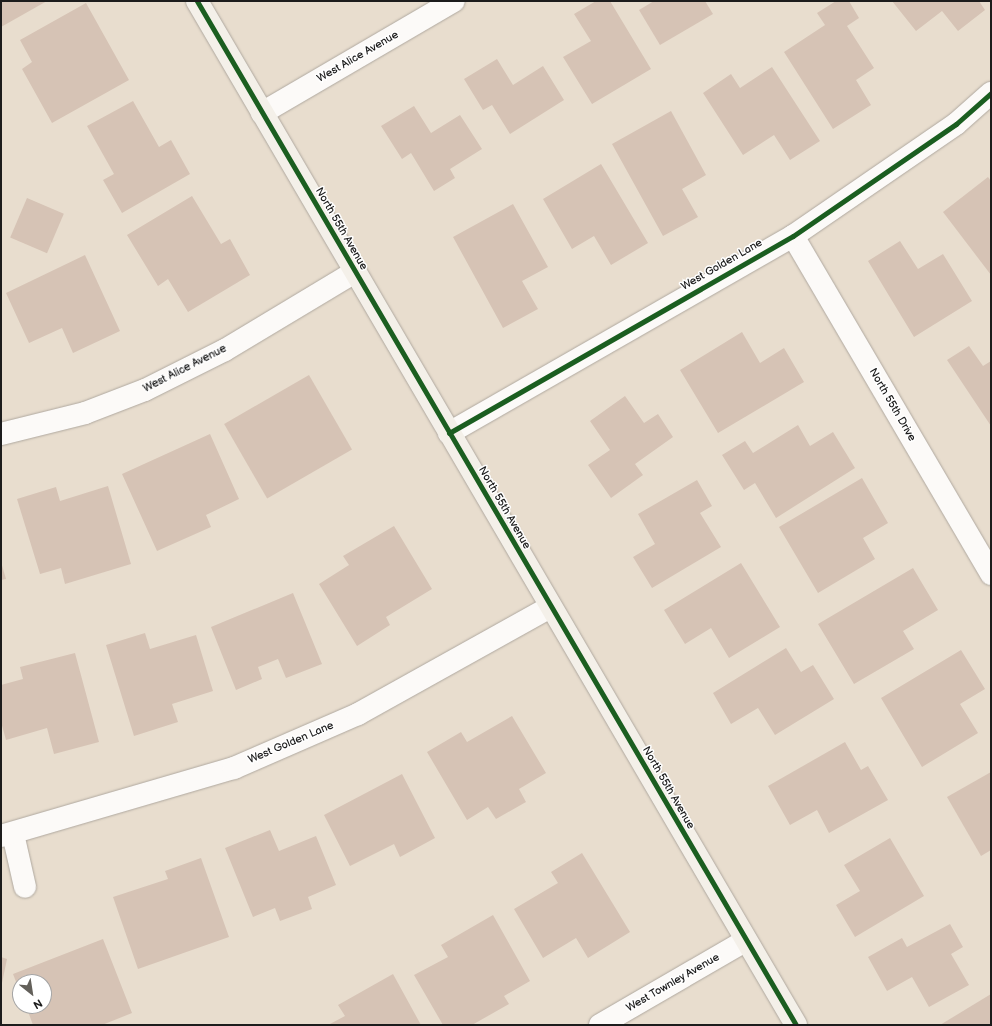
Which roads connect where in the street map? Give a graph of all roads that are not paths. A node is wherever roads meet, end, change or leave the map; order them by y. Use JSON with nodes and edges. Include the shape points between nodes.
{"nodes":[{"id":1,"x":197,"y":1,"type":"edge"},
{"id":2,"x":454,"y":1,"type":"edge"},
{"id":3,"x":991,"y":93,"type":"edge"},
{"id":4,"x":262,"y":113,"type":"junction"},
{"id":5,"x":793,"y":236,"type":"junction"},
{"id":6,"x":355,"y":272,"type":"junction"},
{"id":7,"x":448,"y":433,"type":"junction"},
{"id":8,"x":1,"y":434,"type":"edge"},
{"id":9,"x":988,"y":561,"type":"edge"},
{"id":10,"x":550,"y":606,"type":"junction"},
{"id":11,"x":7,"y":835,"type":"edge"},
{"id":12,"x":25,"y":887,"type":"dead end"},
{"id":13,"x":745,"y":940,"type":"junction"},
{"id":14,"x":600,"y":1025,"type":"edge"},
{"id":15,"x":796,"y":1025,"type":"edge"}],
"edges":[{"from":1,"to":4,"type":"street","name":"North 55th Avenue"},
{"from":2,"to":4,"type":"street","name":"West Alice Avenue"},
{"from":3,"to":5,"type":"street","name":"West Golden Lane","via":[[956,124]]},
{"from":4,"to":6,"type":"street","name":"North 55th Avenue"},
{"from":5,"to":7,"type":"street","name":"West Golden Lane"},
{"from":5,"to":9,"type":"street","name":"North 55th Drive"},
{"from":6,"to":7,"type":"street","name":"North 55th Avenue"},
{"from":6,"to":8,"type":"street","name":"West Alice Avenue","via":[[224,350],[145,390],[85,413]]},
{"from":7,"to":10,"type":"street","name":"North 55th Avenue"},
{"from":10,"to":11,"type":"street","name":"West Golden Lane","via":[[358,714],[234,768]]},
{"from":10,"to":13,"type":"street","name":"North 55th Avenue"},
{"from":11,"to":12,"type":"street","name":"West Golden Lane"},
{"from":13,"to":14,"type":"street","name":"West Townley Avenue"},
{"from":13,"to":15,"type":"street","name":"North 55th Avenue"}]}
